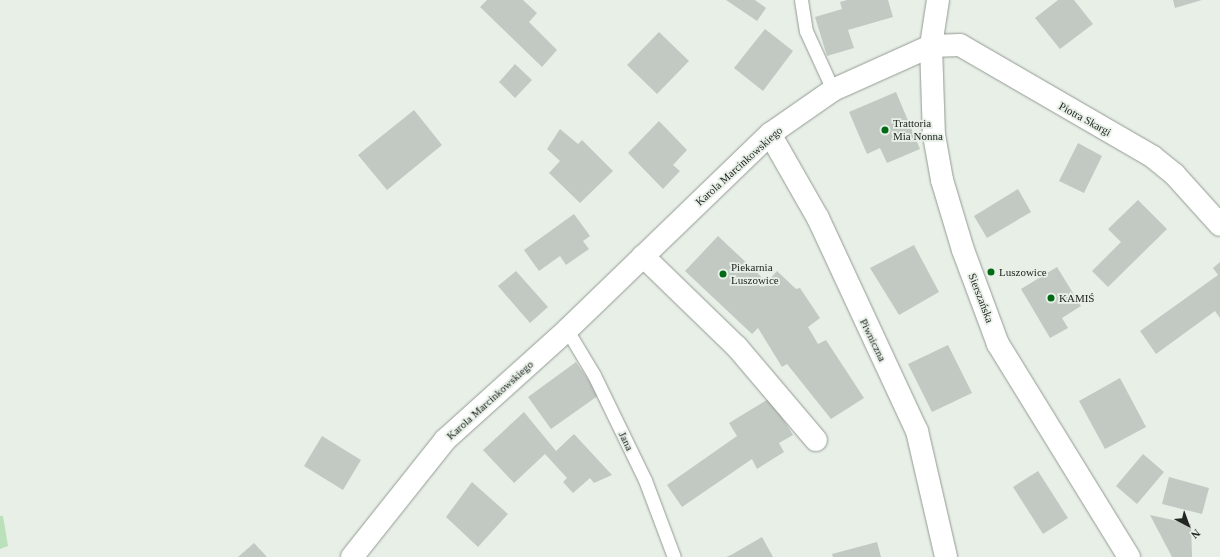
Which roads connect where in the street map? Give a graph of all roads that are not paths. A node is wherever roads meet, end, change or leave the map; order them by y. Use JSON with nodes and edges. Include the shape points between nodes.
{"nodes":[{"id":1,"x":801,"y":0,"type":"edge"},
{"id":2,"x":939,"y":2,"type":"edge"},
{"id":3,"x":931,"y":46,"type":"junction"},
{"id":4,"x":833,"y":90,"type":"junction"},
{"id":5,"x":770,"y":134,"type":"junction"},
{"id":6,"x":1220,"y":225,"type":"edge"},
{"id":7,"x":642,"y":256,"type":"junction"},
{"id":8,"x":567,"y":330,"type":"junction"},
{"id":9,"x":816,"y":440,"type":"dead end"},
{"id":10,"x":352,"y":557,"type":"edge"},
{"id":11,"x":674,"y":557,"type":"edge"},
{"id":12,"x":946,"y":557,"type":"edge"},
{"id":13,"x":1129,"y":557,"type":"edge"}],
"edges":[{"from":1,"to":4,"type":"lane","via":[[806,31]]},
{"from":2,"to":3,"type":"street","name":"Sierszańska"},
{"from":3,"to":4,"type":"street","name":"Karola Marcinkowskiego"},
{"from":3,"to":6,"type":"street","name":"Piotra Skargi","via":[[960,45],[1153,157],[1175,175]]},
{"from":3,"to":13,"type":"street","name":"Sierszańska","via":[[934,135],[942,180],[998,344]]},
{"from":4,"to":5,"type":"street","name":"Karola Marcinkowskiego"},
{"from":5,"to":7,"type":"street","name":"Karola Marcinkowskiego"},
{"from":5,"to":12,"type":"street","name":"Piwniczna","via":[[815,211],[917,431]]},
{"from":7,"to":8,"type":"street","name":"Karola Marcinkowskiego"},
{"from":7,"to":9,"type":"street","via":[[737,347]]},
{"from":8,"to":10,"type":"street","name":"Karola Marcinkowskiego","via":[[445,440]]},
{"from":8,"to":11,"type":"lane","name":"Jana","via":[[594,375],[646,480]]}]}
